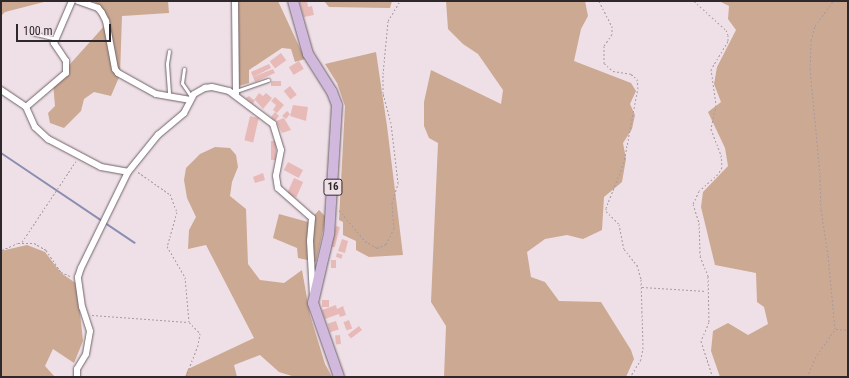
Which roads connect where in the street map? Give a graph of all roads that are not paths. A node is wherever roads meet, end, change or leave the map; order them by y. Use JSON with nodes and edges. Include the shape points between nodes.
{"nodes":[{"id":1,"x":72,"y":1,"type":"edge"},
{"id":2,"x":78,"y":1,"type":"edge"},
{"id":3,"x":235,"y":1,"type":"edge"},
{"id":4,"x":293,"y":1,"type":"edge"},
{"id":5,"x":32,"y":33,"type":"dead end"},
{"id":6,"x":56,"y":40,"type":"junction"},
{"id":7,"x":169,"y":51,"type":"dead end"},
{"id":8,"x":184,"y":69,"type":"dead end"},
{"id":9,"x":268,"y":80,"type":"dead end"},
{"id":10,"x":1,"y":90,"type":"edge"},
{"id":11,"x":236,"y":93,"type":"junction"},
{"id":12,"x":170,"y":96,"type":"junction"},
{"id":13,"x":191,"y":99,"type":"junction"},
{"id":14,"x":26,"y":107,"type":"junction"},
{"id":15,"x":130,"y":170,"type":"junction"},
{"id":16,"x":314,"y":297,"type":"junction"},
{"id":17,"x":77,"y":377,"type":"edge"},
{"id":18,"x":339,"y":377,"type":"edge"}],
"edges":[{"from":1,"to":6,"type":"street"},
{"from":2,"to":12,"type":"street","via":[[98,8],[106,20],[115,69],[118,73],[144,89]]},
{"from":3,"to":11,"type":"street"},
{"from":4,"to":16,"type":"main road","number":"16","via":[[308,54],[332,92],[337,105],[332,206],[327,248]]},
{"from":5,"to":6,"type":"lane"},
{"from":6,"to":14,"type":"street","via":[[56,46],[68,64],[66,73]]},
{"from":7,"to":12,"type":"lane","via":[[167,64]]},
{"from":8,"to":13,"type":"lane","via":[[182,83]]},
{"from":9,"to":11,"type":"lane"},
{"from":10,"to":14,"type":"street"},
{"from":11,"to":13,"type":"street","via":[[212,86],[199,90]]},
{"from":11,"to":16,"type":"street","via":[[252,110],[273,124],[281,150],[276,176],[278,188],[312,218],[310,241]]},
{"from":12,"to":13,"type":"street"},
{"from":13,"to":15,"type":"street","via":[[184,113],[158,135]]},
{"from":14,"to":15,"type":"street","via":[[40,131],[79,157],[101,167]]},
{"from":15,"to":17,"type":"street","via":[[78,277],[90,331],[86,354],[77,369]]},
{"from":16,"to":18,"type":"main road","number":"16","via":[[318,322]]}]}
